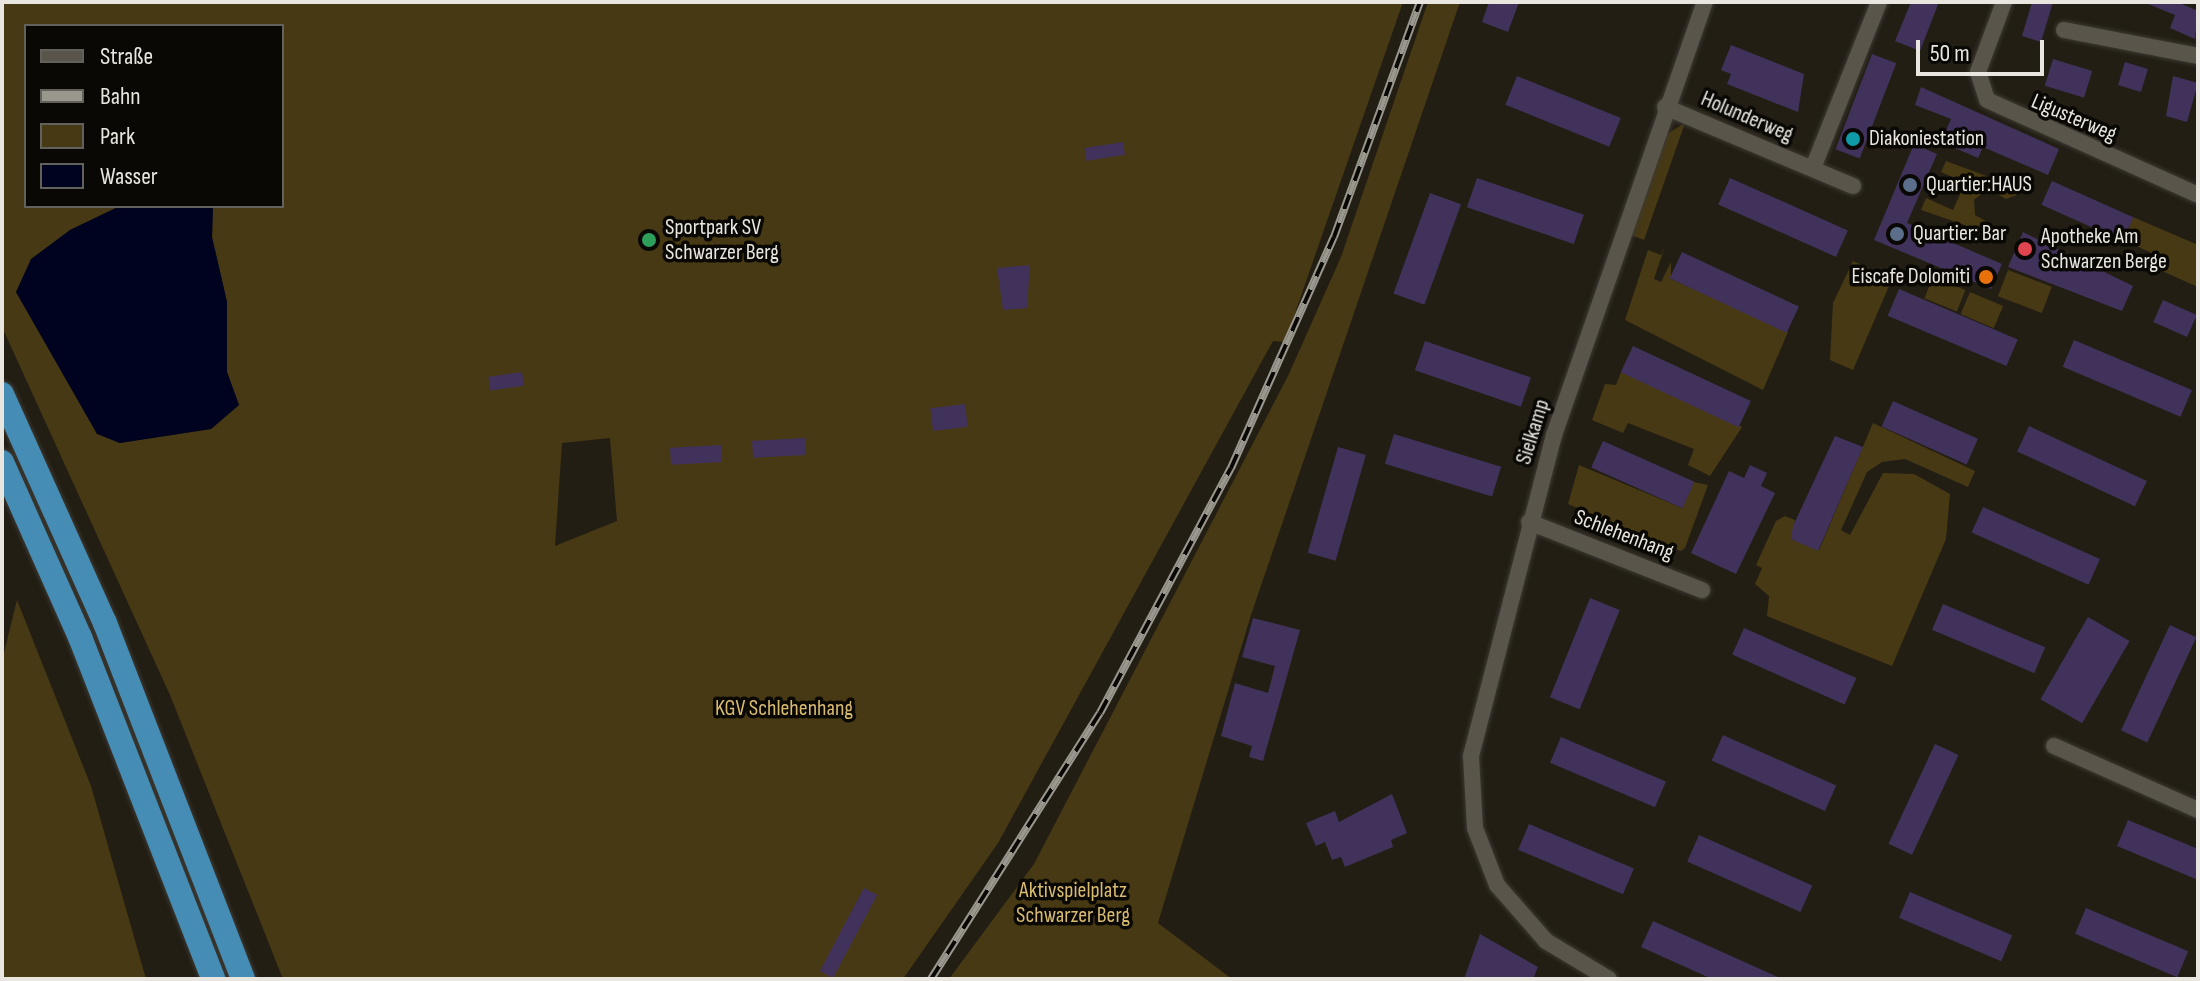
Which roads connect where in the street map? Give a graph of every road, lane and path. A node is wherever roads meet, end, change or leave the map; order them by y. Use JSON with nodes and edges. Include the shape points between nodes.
{"nodes":[{"id":1,"x":1705,"y":2,"type":"edge"},
{"id":2,"x":1879,"y":2,"type":"edge"},
{"id":3,"x":2004,"y":2,"type":"edge"},
{"id":4,"x":2064,"y":30,"type":"dead end"},
{"id":5,"x":2198,"y":56,"type":"edge"},
{"id":6,"x":1665,"y":107,"type":"junction"},
{"id":7,"x":1813,"y":168,"type":"junction"},
{"id":8,"x":1853,"y":186,"type":"dead end"},
{"id":9,"x":2198,"y":195,"type":"edge"},
{"id":10,"x":2,"y":394,"type":"edge"},
{"id":11,"x":2,"y":462,"type":"edge"},
{"id":12,"x":1529,"y":522,"type":"junction"},
{"id":13,"x":1702,"y":590,"type":"dead end"},
{"id":14,"x":2054,"y":746,"type":"dead end"},
{"id":15,"x":2198,"y":810,"type":"edge"},
{"id":16,"x":213,"y":979,"type":"edge"},
{"id":17,"x":243,"y":979,"type":"edge"},
{"id":18,"x":1609,"y":979,"type":"edge"}],
"edges":[{"from":1,"to":6,"type":"street","name":"Sielkamp"},
{"from":2,"to":7,"type":"street","name":"Holunderweg"},
{"from":3,"to":9,"type":"street","name":"Ligusterweg","via":[[1980,63],[1987,100]]},
{"from":4,"to":5,"type":"street"},
{"from":6,"to":7,"type":"street","name":"Holunderweg"},
{"from":6,"to":12,"type":"street","name":"Sielkamp"},
{"from":7,"to":8,"type":"street","name":"Holunderweg"},
{"from":10,"to":17,"type":"highway","via":[[105,623]]},
{"from":11,"to":16,"type":"highway","via":[[80,637]]},
{"from":12,"to":13,"type":"street","name":"Schlehenhang"},
{"from":12,"to":18,"type":"street","name":"Sielkamp","via":[[1471,756],[1475,828],[1497,885],[1546,941]]},
{"from":14,"to":15,"type":"street"}]}
